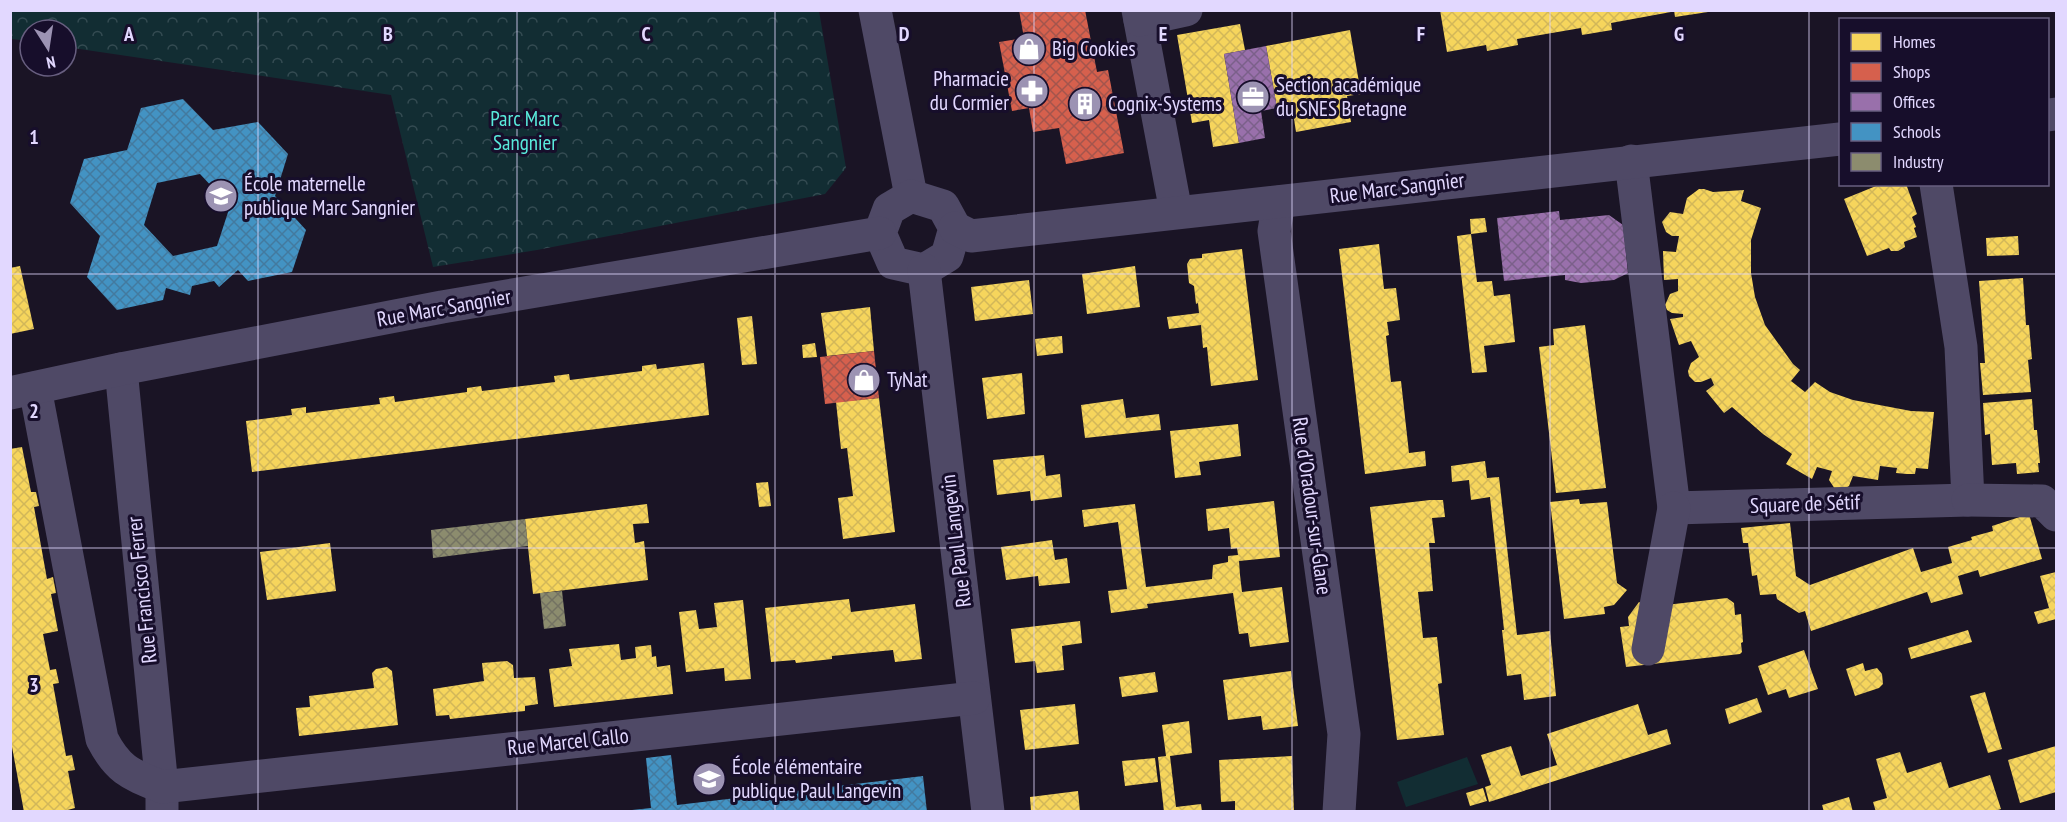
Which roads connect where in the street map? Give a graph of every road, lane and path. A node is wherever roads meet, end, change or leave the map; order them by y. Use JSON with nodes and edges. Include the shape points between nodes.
{"nodes":[{"id":1,"x":875,"y":10,"type":"edge"},
{"id":2,"x":1186,"y":10,"type":"edge"},
{"id":3,"x":1139,"y":15,"type":"edge"},
{"id":4,"x":1839,"y":139,"type":"edge"},
{"id":5,"x":1631,"y":161,"type":"junction"},
{"id":6,"x":1936,"y":186,"type":"edge"},
{"id":7,"x":911,"y":196,"type":"junction"},
{"id":8,"x":1279,"y":202,"type":"junction"},
{"id":9,"x":1176,"y":212,"type":"junction"},
{"id":10,"x":955,"y":228,"type":"junction"},
{"id":11,"x":880,"y":233,"type":"junction"},
{"id":12,"x":924,"y":270,"type":"junction"},
{"id":13,"x":121,"y":369,"type":"junction"},
{"id":14,"x":23,"y":391,"type":"edge"},
{"id":15,"x":1968,"y":500,"type":"junction"},
{"id":16,"x":1674,"y":508,"type":"junction"},
{"id":17,"x":2056,"y":515,"type":"edge"},
{"id":18,"x":1648,"y":649,"type":"dead end"},
{"id":19,"x":974,"y":698,"type":"junction"},
{"id":20,"x":162,"y":799,"type":"edge"},
{"id":21,"x":987,"y":812,"type":"edge"},
{"id":22,"x":1339,"y":812,"type":"edge"}],
"edges":[{"from":1,"to":7,"type":"street"},
{"from":2,"to":3,"type":"street"},
{"from":3,"to":9,"type":"street"},
{"from":4,"to":5,"type":"street","name":"Rue Marc Sangnier"},
{"from":5,"to":8,"type":"street","name":"Rue Marc Sangnier"},
{"from":5,"to":16,"type":"street"},
{"from":6,"to":15,"type":"street","via":[[1961,348]]},
{"from":7,"to":10,"type":"street","via":[[943,206]]},
{"from":7,"to":11,"type":"street","via":[[889,209]]},
{"from":8,"to":9,"type":"street","name":"Rue Marc Sangnier"},
{"from":8,"to":22,"type":"street","name":"Rue d'Oradour-sur-Glane","via":[[1274,231],[1344,734]]},
{"from":9,"to":10,"type":"street","name":"Rue Marc Sangnier","via":[[972,236]]},
{"from":10,"to":12,"type":"street","via":[[948,256]]},
{"from":11,"to":12,"type":"street","via":[[893,263]]},
{"from":11,"to":13,"type":"street","name":"Rue Marc Sangnier","via":[[442,307]]},
{"from":12,"to":19,"type":"street","name":"Rue Paul Langevin"},
{"from":13,"to":14,"type":"street","name":"Rue Marc Sangnier"},
{"from":13,"to":20,"type":"street","name":"Rue Francisco Ferrer"},
{"from":14,"to":20,"type":"street","via":[[102,739],[112,759]]},
{"from":15,"to":16,"type":"street","name":"Square de Sétif"},
{"from":15,"to":17,"type":"street","name":"Square de Sétif","via":[[2042,501]]},
{"from":16,"to":18,"type":"street"},
{"from":19,"to":20,"type":"street","name":"Rue Marcel Callo"},
{"from":19,"to":21,"type":"street","name":"Rue Paul Langevin"}]}
